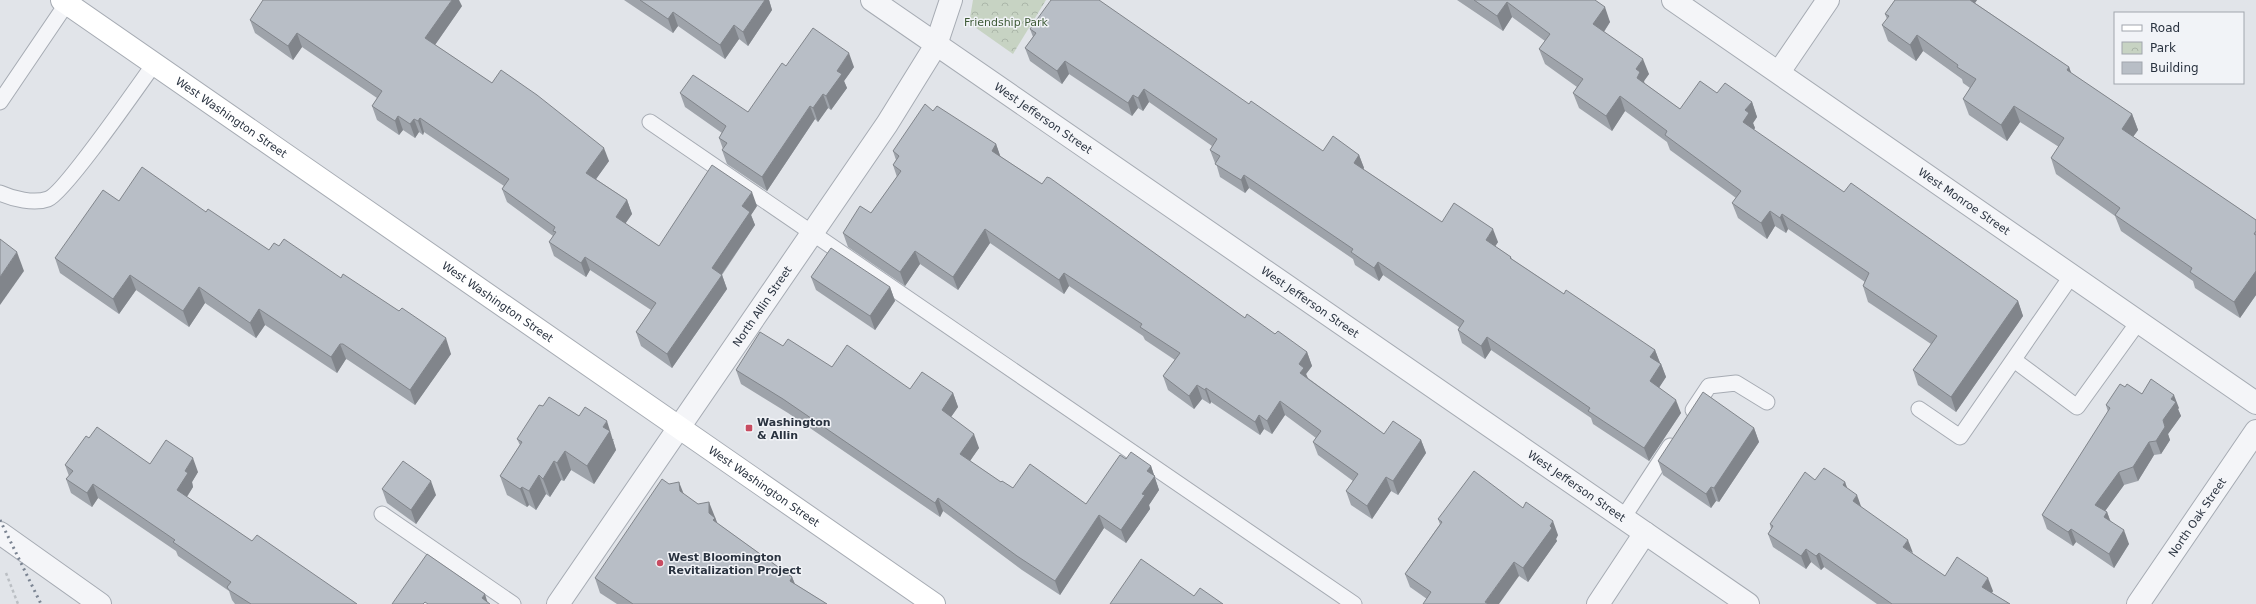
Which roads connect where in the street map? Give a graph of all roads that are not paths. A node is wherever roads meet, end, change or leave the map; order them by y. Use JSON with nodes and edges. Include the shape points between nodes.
{"nodes":[{"id":1,"x":872,"y":0,"type":"edge"},
{"id":2,"x":951,"y":0,"type":"edge"},
{"id":3,"x":1673,"y":0,"type":"edge"},
{"id":4,"x":1828,"y":0,"type":"edge"},
{"id":5,"x":64,"y":2,"type":"edge"},
{"id":6,"x":936,"y":45,"type":"junction"},
{"id":7,"x":154,"y":64,"type":"junction"},
{"id":8,"x":1779,"y":72,"type":"junction"},
{"id":9,"x":0,"y":102,"type":"edge"},
{"id":10,"x":650,"y":122,"type":"dead end"},
{"id":11,"x":0,"y":193,"type":"edge"},
{"id":12,"x":813,"y":232,"type":"junction"},
{"id":13,"x":2072,"y":275,"type":"junction"},
{"id":14,"x":2138,"y":321,"type":"junction"},
{"id":15,"x":2014,"y":360,"type":"junction"},
{"id":16,"x":1767,"y":402,"type":"dead end"},
{"id":17,"x":2256,"y":403,"type":"edge"},
{"id":18,"x":1919,"y":409,"type":"dead end"},
{"id":19,"x":1687,"y":419,"type":"edge"},
{"id":20,"x":679,"y":427,"type":"junction"},
{"id":21,"x":2256,"y":431,"type":"edge"},
{"id":22,"x":1679,"y":432,"type":"edge"},
{"id":23,"x":382,"y":514,"type":"dead end"},
{"id":24,"x":1623,"y":518,"type":"junction"},
{"id":25,"x":0,"y":533,"type":"edge"},
{"id":26,"x":1645,"y":533,"type":"junction"},
{"id":27,"x":100,"y":604,"type":"edge"},
{"id":28,"x":514,"y":604,"type":"edge"},
{"id":29,"x":558,"y":604,"type":"edge"},
{"id":30,"x":934,"y":604,"type":"edge"},
{"id":31,"x":1354,"y":604,"type":"edge"},
{"id":32,"x":1598,"y":604,"type":"edge"},
{"id":33,"x":1748,"y":604,"type":"edge"},
{"id":34,"x":2138,"y":604,"type":"edge"}],
"edges":[{"from":1,"to":6,"type":"street","name":"West Jefferson Street"},
{"from":2,"to":6,"type":"street","name":"North Allin Street"},
{"from":3,"to":8,"type":"street","name":"West Monroe Street"},
{"from":4,"to":8,"type":"street"},
{"from":5,"to":7,"type":"main road","name":"West Washington Street"},
{"from":5,"to":9,"type":"lane"},
{"from":6,"to":12,"type":"street","name":"North Allin Street","via":[[887,124]]},
{"from":6,"to":24,"type":"street","name":"West Jefferson Street"},
{"from":7,"to":11,"type":"lane","via":[[71,176],[49,199],[29,201]]},
{"from":7,"to":20,"type":"main road","name":"West Washington Street"},
{"from":8,"to":13,"type":"street","name":"West Monroe Street"},
{"from":10,"to":12,"type":"lane"},
{"from":12,"to":20,"type":"street","name":"North Allin Street"},
{"from":12,"to":31,"type":"lane"},
{"from":13,"to":14,"type":"street","name":"West Monroe Street"},
{"from":13,"to":15,"type":"lane"},
{"from":14,"to":15,"type":"lane","via":[[2077,406]]},
{"from":14,"to":17,"type":"street","name":"West Monroe Street"},
{"from":15,"to":18,"type":"lane","via":[[1960,437]]},
{"from":16,"to":19,"type":"lane","via":[[1736,383],[1709,386]]},
{"from":20,"to":29,"type":"street","name":"North Allin Street"},
{"from":20,"to":30,"type":"main road","name":"West Washington Street"},
{"from":21,"to":34,"type":"street","name":"North Oak Street"},
{"from":22,"to":24,"type":"lane"},
{"from":23,"to":28,"type":"lane"},
{"from":24,"to":26,"type":"street","name":"West Jefferson Street"},
{"from":25,"to":27,"type":"street"},
{"from":26,"to":32,"type":"street"},
{"from":26,"to":33,"type":"street","name":"West Jefferson Street"}]}
